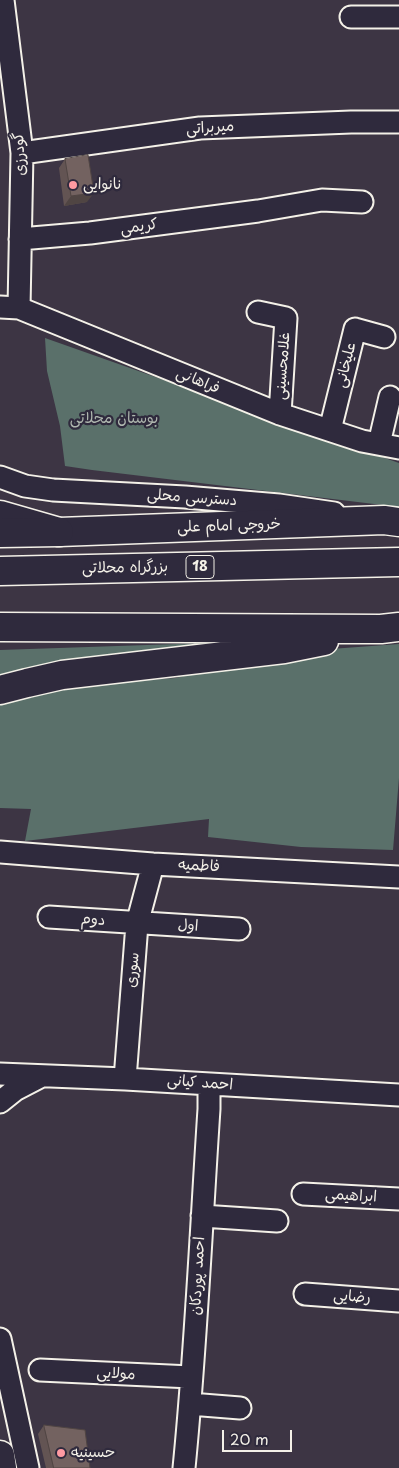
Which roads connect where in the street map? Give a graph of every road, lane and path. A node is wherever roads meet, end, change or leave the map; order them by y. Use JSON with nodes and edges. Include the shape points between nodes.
{"nodes":[{"id":1,"x":3,"y":0,"type":"edge"},
{"id":2,"x":376,"y":8,"type":"edge"},
{"id":3,"x":351,"y":17,"type":"dead end"},
{"id":4,"x":399,"y":17,"type":"edge"},
{"id":5,"x":399,"y":122,"type":"edge"},
{"id":6,"x":22,"y":153,"type":"junction"},
{"id":7,"x":362,"y":202,"type":"dead end"},
{"id":8,"x":20,"y":239,"type":"junction"},
{"id":9,"x":10,"y":307,"type":"edge"},
{"id":10,"x":258,"y":312,"type":"dead end"},
{"id":11,"x":384,"y":337,"type":"dead end"},
{"id":12,"x":390,"y":397,"type":"dead end"},
{"id":13,"x":280,"y":414,"type":"junction"},
{"id":14,"x":330,"y":430,"type":"junction"},
{"id":15,"x":389,"y":446,"type":"edge"},
{"id":16,"x":0,"y":477,"type":"edge"},
{"id":17,"x":0,"y":515,"type":"edge"},
{"id":18,"x":392,"y":521,"type":"edge"},
{"id":19,"x":59,"y":532,"type":"junction"},
{"id":20,"x":0,"y":533,"type":"edge"},
{"id":21,"x":399,"y":562,"type":"edge"},
{"id":22,"x":0,"y":572,"type":"edge"},
{"id":23,"x":0,"y":627,"type":"edge"},
{"id":24,"x":390,"y":628,"type":"edge"},
{"id":25,"x":0,"y":690,"type":"edge"},
{"id":26,"x":0,"y":852,"type":"edge"},
{"id":27,"x":153,"y":864,"type":"junction"},
{"id":28,"x":399,"y":877,"type":"edge"},
{"id":29,"x":49,"y":917,"type":"dead end"},
{"id":30,"x":137,"y":924,"type":"junction"},
{"id":31,"x":239,"y":930,"type":"dead end"},
{"id":32,"x":0,"y":1074,"type":"edge"},
{"id":33,"x":43,"y":1076,"type":"junction"},
{"id":34,"x":125,"y":1078,"type":"junction"},
{"id":35,"x":209,"y":1084,"type":"junction"},
{"id":36,"x":399,"y":1095,"type":"edge"},
{"id":37,"x":0,"y":1102,"type":"edge"},
{"id":38,"x":303,"y":1194,"type":"dead end"},
{"id":39,"x":399,"y":1198,"type":"edge"},
{"id":40,"x":202,"y":1216,"type":"junction"},
{"id":41,"x":276,"y":1221,"type":"dead end"},
{"id":42,"x":305,"y":1294,"type":"dead end"},
{"id":43,"x":399,"y":1301,"type":"edge"},
{"id":44,"x":0,"y":1339,"type":"edge"},
{"id":45,"x":40,"y":1370,"type":"dead end"},
{"id":46,"x":191,"y":1377,"type":"junction"},
{"id":47,"x":190,"y":1404,"type":"junction"},
{"id":48,"x":240,"y":1408,"type":"dead end"},
{"id":49,"x":0,"y":1455,"type":"edge"},
{"id":50,"x":2,"y":1468,"type":"edge"},
{"id":51,"x":28,"y":1468,"type":"edge"},
{"id":52,"x":184,"y":1468,"type":"edge"}],
"edges":[{"from":1,"to":6,"type":"street","name":"گودرزی"},
{"from":2,"to":3,"type":"street"},
{"from":2,"to":4,"type":"street"},
{"from":5,"to":6,"type":"street","name":"میربراتی","via":[[200,128]]},
{"from":6,"to":8,"type":"street","name":"گودرزی"},
{"from":7,"to":8,"type":"street","name":"کریمی","via":[[322,200],[90,233]]},
{"from":8,"to":9,"type":"street","name":"گودرزی"},
{"from":9,"to":13,"type":"street","name":"فراهانی"},
{"from":10,"to":13,"type":"street","name":"غلامحسینی","via":[[286,318]]},
{"from":11,"to":14,"type":"street","name":"علیخانی","via":[[355,329]]},
{"from":12,"to":15,"type":"street"},
{"from":13,"to":14,"type":"street","name":"فراهانی"},
{"from":14,"to":15,"type":"street","name":"فراهانی"},
{"from":16,"to":18,"type":"street","name":"دسترسی محلی","via":[[25,486],[53,490],[279,505]]},
{"from":17,"to":19,"type":"main road"},
{"from":18,"to":19,"type":"main road","name":"خروجی امام علی"},
{"from":19,"to":20,"type":"main road","name":"خروجی امام علی"},
{"from":21,"to":22,"type":"main road","name":"بزرگراه محلاتی","number":"18"},
{"from":23,"to":24,"type":"main road"},
{"from":24,"to":25,"type":"main road","via":[[284,648],[62,675]]},
{"from":26,"to":27,"type":"street","name":"فاطمیه"},
{"from":27,"to":28,"type":"street","name":"فاطمیه"},
{"from":27,"to":30,"type":"street","name":"سوری"},
{"from":29,"to":30,"type":"street","name":"دوم"},
{"from":30,"to":31,"type":"street","name":"اول"},
{"from":30,"to":34,"type":"street","name":"سوری"},
{"from":32,"to":33,"type":"street","name":"احمد کیانی"},
{"from":33,"to":34,"type":"street","name":"احمد کیانی"},
{"from":33,"to":37,"type":"street","via":[[15,1090]]},
{"from":34,"to":35,"type":"street","name":"احمد کیانی"},
{"from":35,"to":36,"type":"street","name":"احمد کیانی"},
{"from":35,"to":40,"type":"street","name":"احمد پوردکان"},
{"from":38,"to":39,"type":"street","name":"ابراهیمی"},
{"from":40,"to":41,"type":"street"},
{"from":40,"to":46,"type":"street","name":"احمد پوردکان"},
{"from":42,"to":43,"type":"street","name":"رضایی"},
{"from":44,"to":51,"type":"street"},
{"from":45,"to":46,"type":"street","name":"مولایی"},
{"from":46,"to":47,"type":"street","name":"احمد پوردکان"},
{"from":47,"to":48,"type":"street"},
{"from":47,"to":52,"type":"street","name":"احمد پوردکان"},
{"from":49,"to":50,"type":"main road"}]}
